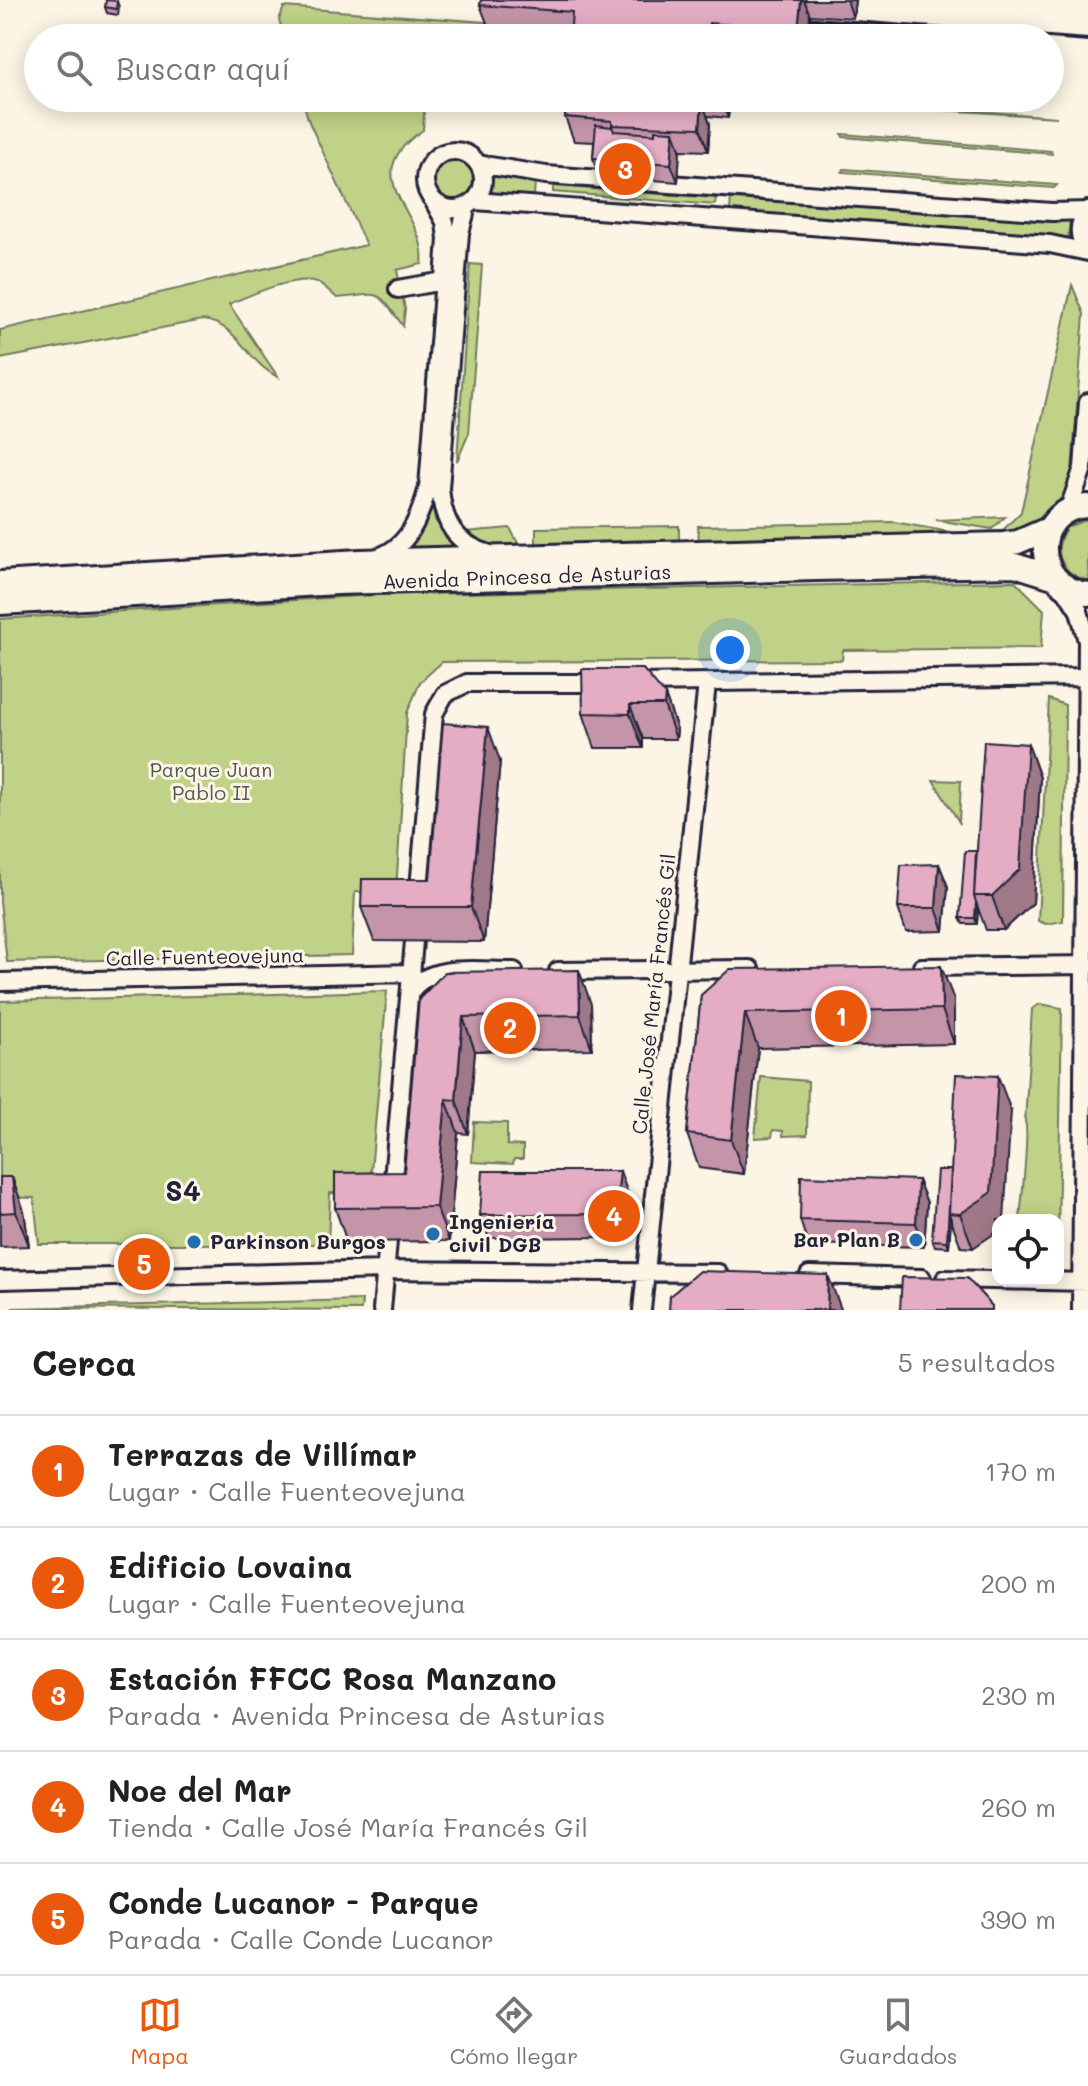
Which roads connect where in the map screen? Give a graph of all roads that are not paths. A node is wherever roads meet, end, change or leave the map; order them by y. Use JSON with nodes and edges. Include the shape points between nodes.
{"nodes":[{"id":1,"x":478,"y":164,"type":"junction"},
{"id":2,"x":434,"y":202,"type":"junction"},
{"id":3,"x":471,"y":204,"type":"junction"},
{"id":4,"x":1087,"y":210,"type":"edge"},
{"id":5,"x":1088,"y":252,"type":"edge"},
{"id":6,"x":444,"y":281,"type":"junction"},
{"id":7,"x":398,"y":289,"type":"dead end"},
{"id":8,"x":1088,"y":402,"type":"edge"},
{"id":9,"x":1078,"y":508,"type":"edge"},
{"id":10,"x":1050,"y":528,"type":"junction"},
{"id":11,"x":507,"y":557,"type":"junction"},
{"id":12,"x":360,"y":561,"type":"junction"},
{"id":13,"x":1058,"y":582,"type":"junction"},
{"id":14,"x":0,"y":583,"type":"edge"},
{"id":15,"x":1088,"y":594,"type":"edge"},
{"id":16,"x":0,"y":603,"type":"edge"},
{"id":17,"x":1088,"y":640,"type":"edge"},
{"id":18,"x":707,"y":683,"type":"junction"},
{"id":19,"x":1087,"y":683,"type":"edge"},
{"id":20,"x":417,"y":913,"type":"edge"},
{"id":21,"x":1086,"y":965,"type":"edge"},
{"id":22,"x":906,"y":967,"type":"edge"},
{"id":23,"x":677,"y":969,"type":"junction"},
{"id":24,"x":769,"y":969,"type":"edge"},
{"id":25,"x":452,"y":972,"type":"junction"},
{"id":26,"x":412,"y":973,"type":"junction"},
{"id":27,"x":0,"y":982,"type":"edge"},
{"id":28,"x":410,"y":993,"type":"junction"},
{"id":29,"x":391,"y":1207,"type":"edge"},
{"id":30,"x":388,"y":1241,"type":"dead end"},
{"id":31,"x":385,"y":1270,"type":"junction"},
{"id":32,"x":646,"y":1271,"type":"junction"},
{"id":33,"x":736,"y":1273,"type":"edge"},
{"id":34,"x":799,"y":1275,"type":"edge"},
{"id":35,"x":0,"y":1280,"type":"edge"},
{"id":36,"x":1084,"y":1282,"type":"edge"},
{"id":37,"x":382,"y":1310,"type":"edge"},
{"id":38,"x":642,"y":1310,"type":"edge"},
{"id":39,"x":1081,"y":1310,"type":"edge"}],
"edges":[{"from":1,"to":2,"type":"street","via":[[454,150],[432,160],[424,181]]},
{"from":1,"to":3,"type":"street","via":[[484,183]]},
{"from":1,"to":4,"type":"street","via":[[546,175]]},
{"from":2,"to":3,"type":"street","via":[[455,209]]},
{"from":2,"to":6,"type":"street","via":[[447,230]]},
{"from":3,"to":5,"type":"street","via":[[1050,244]]},
{"from":3,"to":11,"type":"street","name":"Avenida Princesa de Asturias","via":[[460,233],[442,511],[459,540]]},
{"from":4,"to":5,"type":"street","via":[[1079,236]]},
{"from":6,"to":7,"type":"street"},
{"from":6,"to":12,"type":"street","via":[[428,487],[414,526],[394,548]]},
{"from":8,"to":9,"type":"street"},
{"from":9,"to":10,"type":"main road"},
{"from":10,"to":11,"type":"main road","name":"Avenida Princesa de Asturias","via":[[1004,544]]},
{"from":10,"to":13,"type":"main road","via":[[1044,553]]},
{"from":11,"to":12,"type":"main road","name":"Avenida Princesa de Asturias"},
{"from":12,"to":14,"type":"main road","name":"Avenida Princesa de Asturias"},
{"from":13,"to":15,"type":"main road","name":"Avenida Princesa de Asturias"},
{"from":13,"to":16,"type":"main road","name":"Avenida Princesa de Asturias","via":[[1015,565],[337,583]]},
{"from":13,"to":17,"type":"street","via":[[1079,611]]},
{"from":17,"to":19,"type":"street"},
{"from":18,"to":19,"type":"street"},
{"from":18,"to":20,"type":"street","via":[[467,683],[445,694],[434,714]]},
{"from":18,"to":23,"type":"street","name":"Calle José María Francés Gil"},
{"from":19,"to":21,"type":"street"},
{"from":21,"to":22,"type":"street"},
{"from":21,"to":36,"type":"street"},
{"from":23,"to":24,"type":"street"},
{"from":23,"to":25,"type":"street"},
{"from":23,"to":32,"type":"street","name":"Calle José María Francés Gil"},
{"from":25,"to":26,"type":"street","via":[[431,965],[414,946]]},
{"from":25,"to":28,"type":"street","via":[[426,976]]},
{"from":26,"to":27,"type":"street","name":"Calle Fuenteovejuna"},
{"from":26,"to":28,"type":"street"},
{"from":28,"to":29,"type":"street"},
{"from":30,"to":31,"type":"street"},
{"from":31,"to":32,"type":"street"},
{"from":31,"to":35,"type":"street"},
{"from":31,"to":37,"type":"street"},
{"from":32,"to":33,"type":"street"},
{"from":32,"to":38,"type":"street","name":"Calle José María Francés Gil"},
{"from":34,"to":36,"type":"street"},
{"from":36,"to":39,"type":"street"}]}
